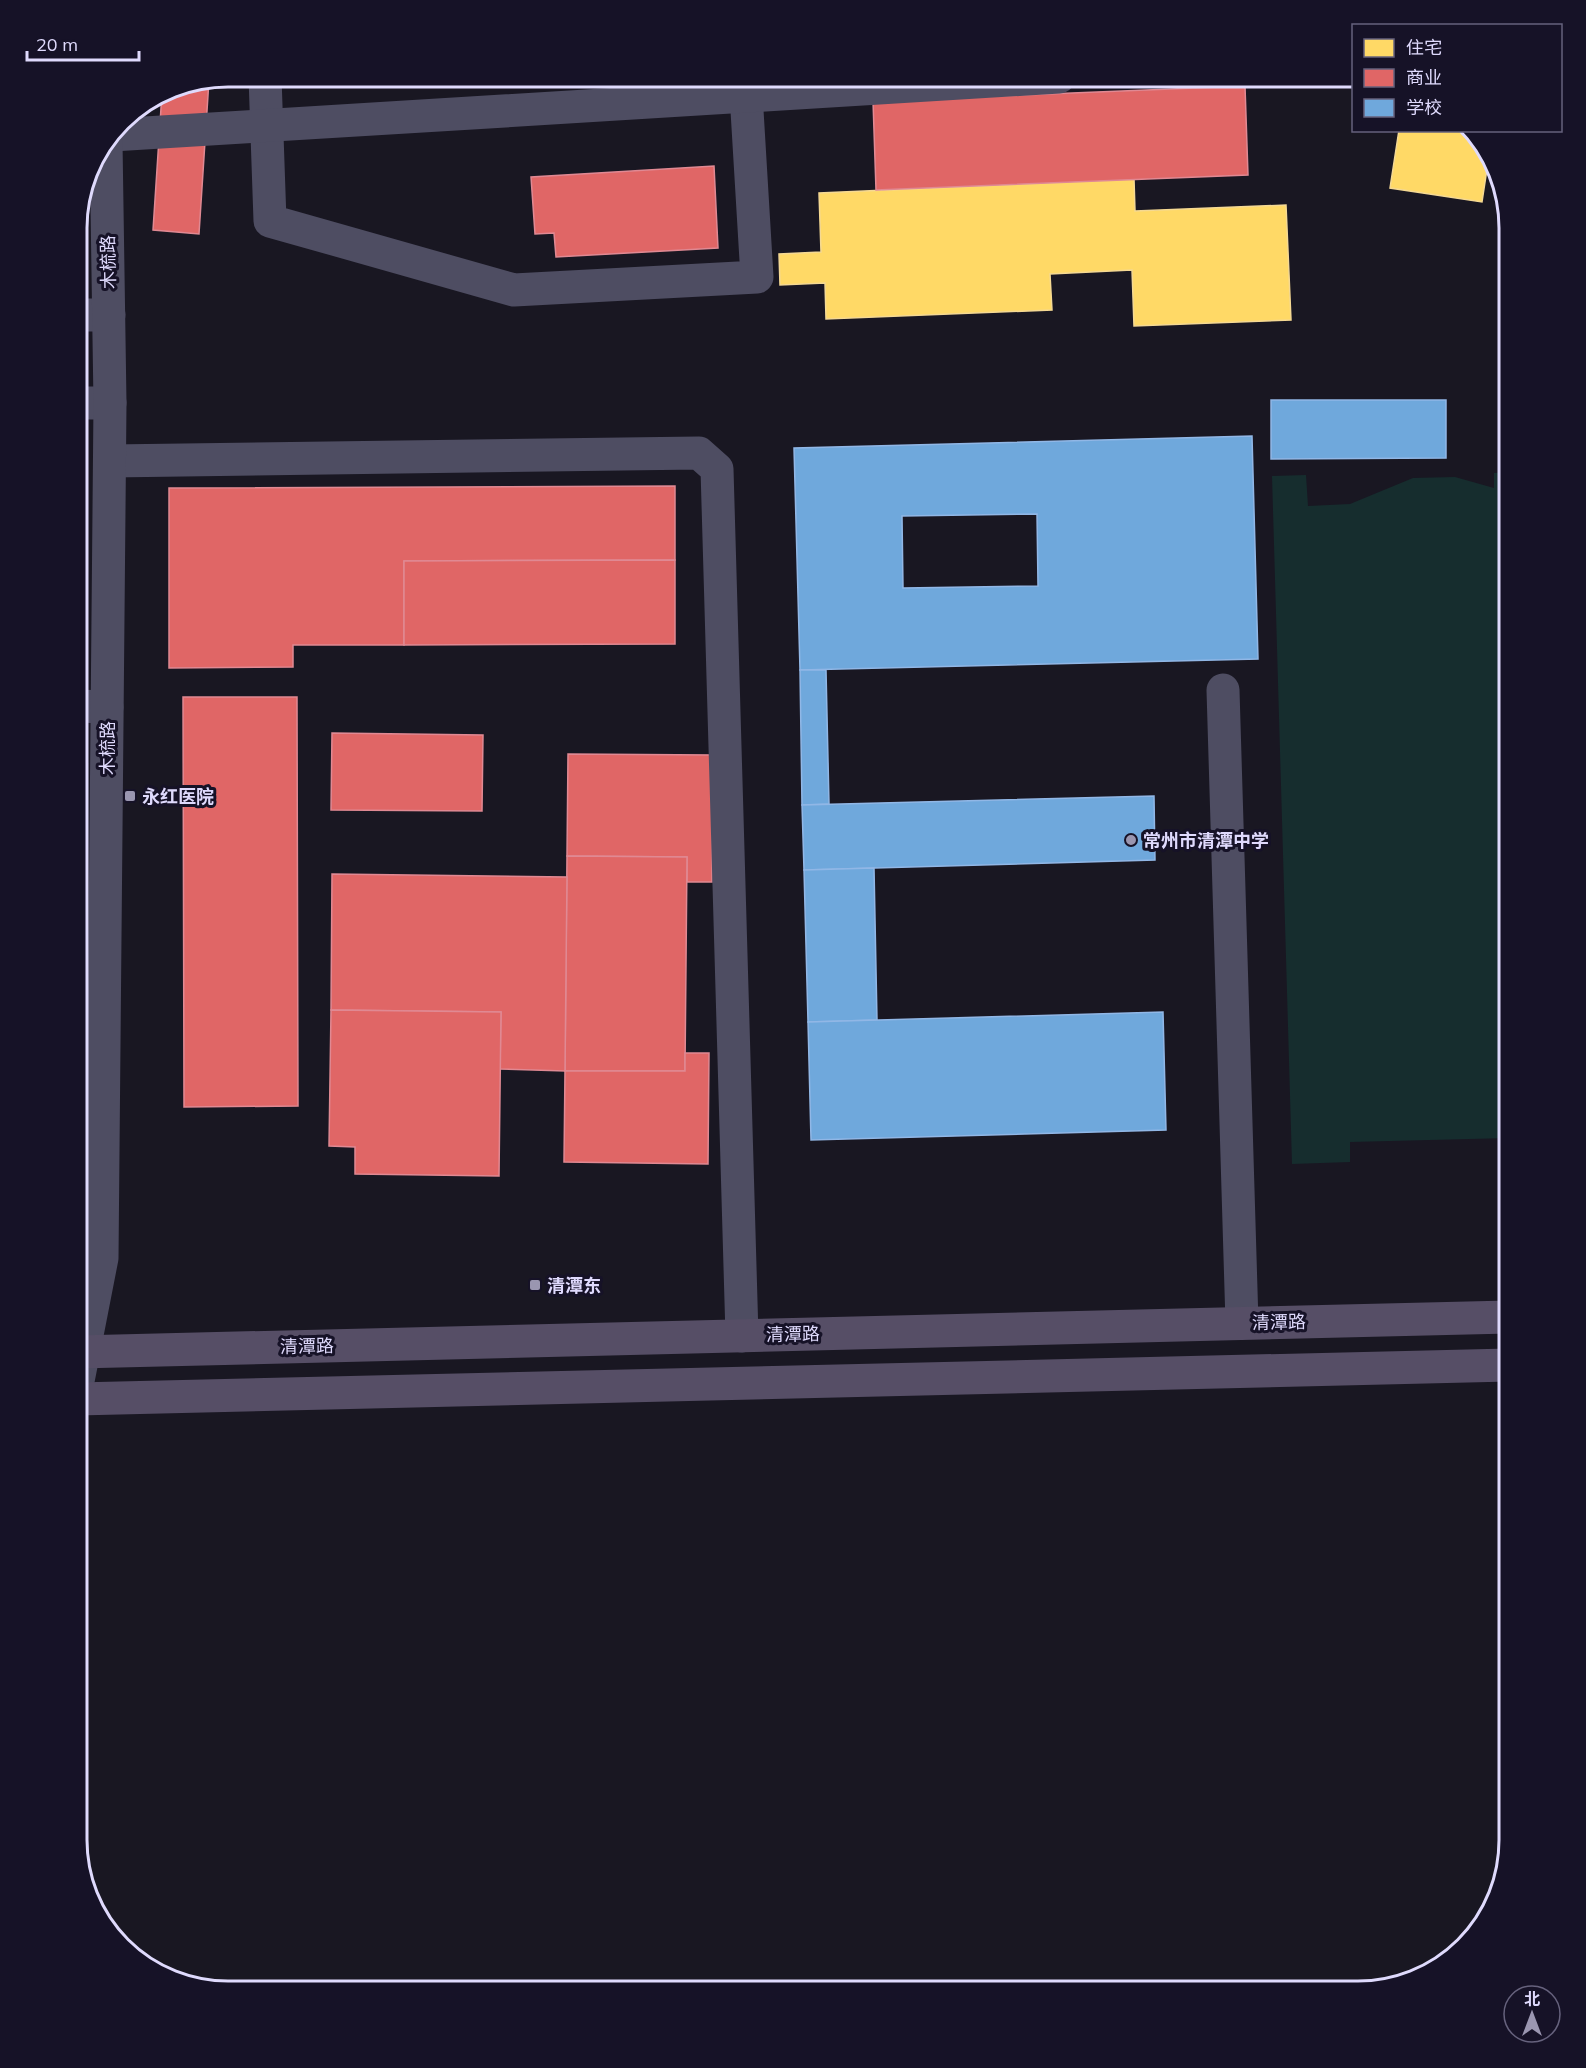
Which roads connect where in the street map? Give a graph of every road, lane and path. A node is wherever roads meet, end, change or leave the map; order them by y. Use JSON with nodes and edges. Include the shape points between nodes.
{"nodes":[{"id":1,"x":265,"y":87,"type":"edge"},
{"id":2,"x":734,"y":87,"type":"edge"},
{"id":3,"x":746,"y":87,"type":"edge"},
{"id":4,"x":266,"y":125,"type":"junction"},
{"id":5,"x":123,"y":134,"type":"edge"},
{"id":6,"x":106,"y":158,"type":"edge"},
{"id":7,"x":87,"y":315,"type":"edge"},
{"id":8,"x":109,"y":315,"type":"junction"},
{"id":9,"x":87,"y":403,"type":"edge"},
{"id":10,"x":110,"y":403,"type":"junction"},
{"id":11,"x":110,"y":461,"type":"junction"},
{"id":12,"x":1223,"y":690,"type":"dead end"},
{"id":13,"x":92,"y":706,"type":"edge"},
{"id":14,"x":1499,"y":1317,"type":"edge"},
{"id":15,"x":87,"y":1322,"type":"edge"},
{"id":16,"x":1242,"y":1323,"type":"junction"},
{"id":17,"x":742,"y":1336,"type":"junction"},
{"id":18,"x":87,"y":1352,"type":"edge"},
{"id":19,"x":1499,"y":1365,"type":"edge"},
{"id":20,"x":87,"y":1399,"type":"edge"}],
"edges":[{"from":1,"to":4,"type":"street"},
{"from":2,"to":4,"type":"street"},
{"from":3,"to":4,"type":"street","via":[[757,277],[514,290],[270,221]]},
{"from":4,"to":5,"type":"street"},
{"from":6,"to":8,"type":"street","name":"木梳路"},
{"from":7,"to":8,"type":"street"},
{"from":8,"to":10,"type":"street","name":"木梳路"},
{"from":9,"to":10,"type":"street"},
{"from":10,"to":11,"type":"street","name":"木梳路"},
{"from":11,"to":13,"type":"street","name":"木梳路"},
{"from":11,"to":17,"type":"street","via":[[699,453],[717,470]]},
{"from":12,"to":16,"type":"street"},
{"from":13,"to":15,"type":"street","name":"木梳路","via":[[102,1258]]},
{"from":14,"to":16,"type":"main road","name":"清潭路"},
{"from":16,"to":17,"type":"main road","name":"清潭路"},
{"from":17,"to":18,"type":"main road","name":"清潭路"},
{"from":19,"to":20,"type":"main road"}]}
